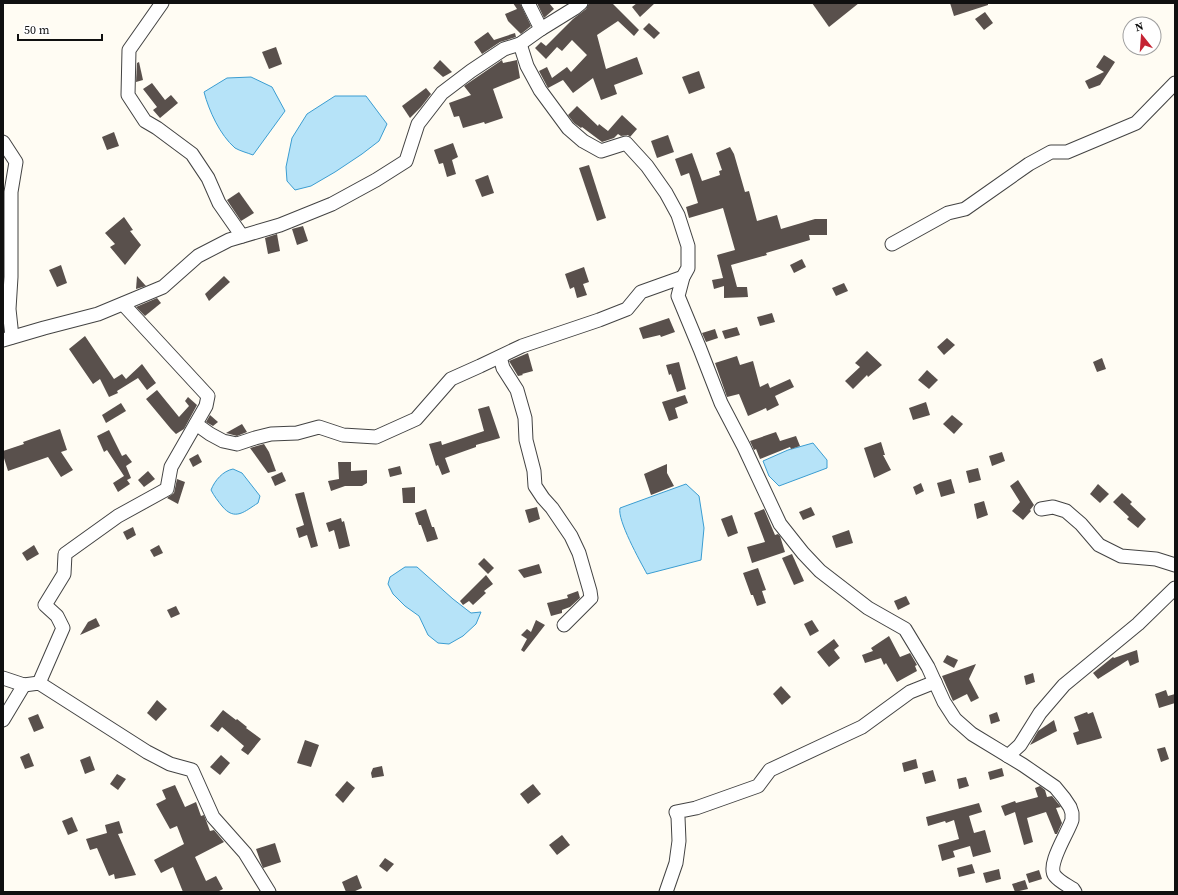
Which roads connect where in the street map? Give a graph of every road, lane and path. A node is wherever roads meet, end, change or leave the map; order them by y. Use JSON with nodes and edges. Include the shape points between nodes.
{"nodes":[{"id":1,"x":162,"y":3,"type":"edge"},
{"id":2,"x":528,"y":3,"type":"edge"},
{"id":3,"x":581,"y":3,"type":"edge"},
{"id":4,"x":542,"y":30,"type":"junction"},
{"id":5,"x":520,"y":44,"type":"junction"},
{"id":6,"x":1175,"y":83,"type":"edge"},
{"id":7,"x":3,"y":142,"type":"edge"},
{"id":8,"x":242,"y":236,"type":"junction"},
{"id":9,"x":892,"y":244,"type":"dead end"},
{"id":10,"x":683,"y":277,"type":"junction"},
{"id":11,"x":123,"y":304,"type":"junction"},
{"id":12,"x":8,"y":339,"type":"edge"},
{"id":13,"x":500,"y":356,"type":"junction"},
{"id":14,"x":196,"y":424,"type":"junction"},
{"id":15,"x":1041,"y":509,"type":"dead end"},
{"id":16,"x":1175,"y":565,"type":"edge"},
{"id":17,"x":1175,"y":588,"type":"edge"},
{"id":18,"x":564,"y":625,"type":"dead end"},
{"id":19,"x":3,"y":678,"type":"edge"},
{"id":20,"x":935,"y":682,"type":"junction"},
{"id":21,"x":39,"y":683,"type":"junction"},
{"id":22,"x":24,"y":685,"type":"junction"},
{"id":23,"x":3,"y":720,"type":"edge"},
{"id":24,"x":1008,"y":756,"type":"junction"},
{"id":25,"x":269,"y":892,"type":"edge"},
{"id":26,"x":666,"y":892,"type":"edge"},
{"id":27,"x":1075,"y":892,"type":"edge"}],
"edges":[{"from":1,"to":8,"type":"street","via":[[129,50],[128,95],[145,121],[192,154]]},
{"from":2,"to":4,"type":"street"},
{"from":3,"to":4,"type":"street"},
{"from":4,"to":5,"type":"street"},
{"from":5,"to":8,"type":"street","via":[[504,48],[442,94],[418,124],[406,161],[332,204]]},
{"from":5,"to":10,"type":"street","via":[[527,66],[540,90],[568,128],[601,152],[626,143],[647,166],[666,193],[678,215],[688,246],[688,268]]},
{"from":6,"to":9,"type":"street","via":[[1136,122],[1067,152],[1052,152],[1029,164],[965,209],[948,213]]},
{"from":7,"to":12,"type":"street","via":[[16,162],[11,198]]},
{"from":8,"to":11,"type":"street","via":[[198,256],[163,287]]},
{"from":10,"to":13,"type":"street","via":[[640,292],[626,309]]},
{"from":10,"to":20,"type":"street","via":[[678,296],[721,403],[780,524],[820,571],[868,608],[905,629]]},
{"from":11,"to":12,"type":"street","via":[[98,314]]},
{"from":11,"to":14,"type":"street","via":[[208,396],[206,406]]},
{"from":13,"to":14,"type":"street","via":[[451,378],[416,419],[376,437],[343,435],[319,427],[297,433],[271,434],[237,444],[223,441]]},
{"from":13,"to":18,"type":"street","via":[[504,368],[518,390],[525,418],[526,440],[535,486],[571,536],[579,553],[590,591],[591,598]]},
{"from":14,"to":21,"type":"street","via":[[171,467],[167,489],[118,516],[66,554],[64,574],[45,605],[57,616],[63,628]]},
{"from":15,"to":16,"type":"street","via":[[1053,507],[1066,511],[1099,545],[1121,556],[1156,559]]},
{"from":17,"to":24,"type":"street","via":[[1138,624],[1064,685],[1040,713],[1020,745]]},
{"from":19,"to":22,"type":"street"},
{"from":20,"to":24,"type":"street","via":[[955,719],[972,734]]},
{"from":20,"to":26,"type":"street","via":[[910,692],[862,727],[770,770],[758,786],[696,808],[676,812],[679,841],[676,863]]},
{"from":21,"to":22,"type":"street"},
{"from":21,"to":25,"type":"street","via":[[147,752],[170,764],[192,770],[213,817],[245,853]]},
{"from":22,"to":23,"type":"street"},
{"from":24,"to":27,"type":"street","via":[[1055,787],[1070,807],[1072,820],[1052,870],[1055,876]]}]}
